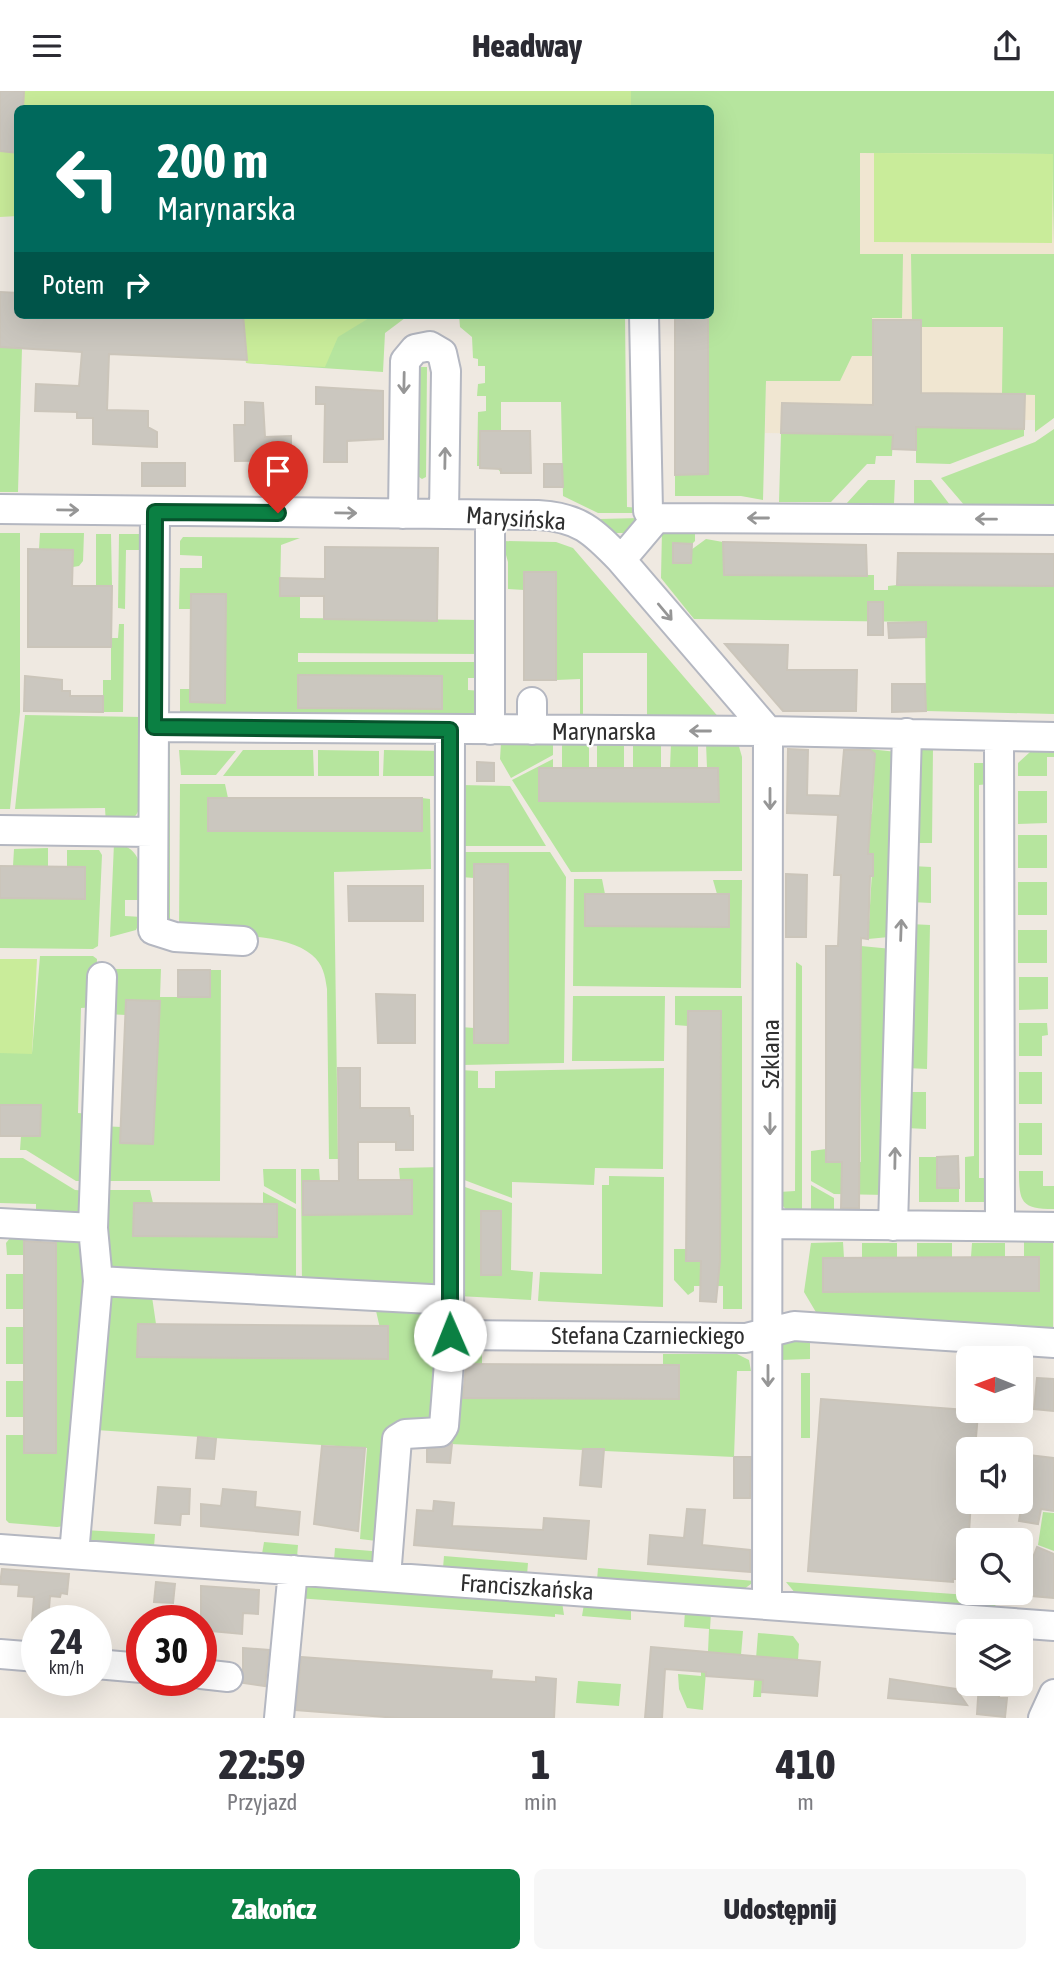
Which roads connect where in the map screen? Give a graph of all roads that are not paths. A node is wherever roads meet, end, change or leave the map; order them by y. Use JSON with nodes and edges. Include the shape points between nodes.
{"nodes":[{"id":1,"x":644,"y":319,"type":"edge"},
{"id":2,"x":0,"y":509,"type":"edge"},
{"id":3,"x":155,"y":512,"type":"junction"},
{"id":4,"x":403,"y":514,"type":"junction"},
{"id":5,"x":444,"y":514,"type":"junction"},
{"id":6,"x":490,"y":515,"type":"junction"},
{"id":7,"x":1054,"y":520,"type":"edge"},
{"id":8,"x":654,"y":521,"type":"junction"},
{"id":9,"x":621,"y":560,"type":"junction"},
{"id":10,"x":532,"y":702,"type":"dead end"},
{"id":11,"x":154,"y":727,"type":"junction"},
{"id":12,"x":450,"y":730,"type":"junction"},
{"id":13,"x":489,"y":730,"type":"junction"},
{"id":14,"x":532,"y":730,"type":"junction"},
{"id":15,"x":768,"y":730,"type":"junction"},
{"id":16,"x":907,"y":733,"type":"junction"},
{"id":17,"x":999,"y":736,"type":"junction"},
{"id":18,"x":1054,"y":737,"type":"edge"},
{"id":19,"x":0,"y":830,"type":"edge"},
{"id":20,"x":153,"y":832,"type":"junction"},
{"id":21,"x":243,"y":941,"type":"dead end"},
{"id":22,"x":102,"y":977,"type":"dead end"},
{"id":23,"x":0,"y":1223,"type":"edge"},
{"id":24,"x":770,"y":1224,"type":"junction"},
{"id":25,"x":893,"y":1226,"type":"junction"},
{"id":26,"x":1000,"y":1226,"type":"junction"},
{"id":27,"x":93,"y":1227,"type":"junction"},
{"id":28,"x":1054,"y":1227,"type":"edge"},
{"id":29,"x":98,"y":1280,"type":"junction"},
{"id":30,"x":449,"y":1300,"type":"junction"},
{"id":31,"x":768,"y":1330,"type":"junction"},
{"id":32,"x":450,"y":1335,"type":"junction"},
{"id":33,"x":1054,"y":1343,"type":"edge"},
{"id":34,"x":972,"y":1346,"type":"edge"},
{"id":35,"x":1026,"y":1346,"type":"edge"},
{"id":36,"x":0,"y":1549,"type":"edge"},
{"id":37,"x":74,"y":1554,"type":"junction"},
{"id":38,"x":293,"y":1570,"type":"junction"},
{"id":39,"x":386,"y":1577,"type":"junction"},
{"id":40,"x":767,"y":1604,"type":"junction"},
{"id":41,"x":1054,"y":1626,"type":"edge"},
{"id":42,"x":0,"y":1654,"type":"edge"},
{"id":43,"x":21,"y":1656,"type":"edge"},
{"id":44,"x":1054,"y":1694,"type":"edge"},
{"id":45,"x":279,"y":1718,"type":"edge"},
{"id":46,"x":1043,"y":1718,"type":"edge"}],
"edges":[{"from":1,"to":8,"type":"street","via":[[649,511]]},
{"from":2,"to":3,"type":"street","name":"Marysińska","one_way":true},
{"from":3,"to":4,"type":"street","name":"Marysińska","one_way":true},
{"from":3,"to":11,"type":"street"},
{"from":4,"to":5,"type":"street","name":"Marysińska"},
{"from":5,"to":4,"type":"street","one_way":true,"via":[[445,361],[442,353],[430,346],[415,349],[405,362]]},
{"from":5,"to":6,"type":"street","name":"Marysińska"},
{"from":6,"to":9,"type":"street","name":"Marysińska","via":[[571,519],[594,533]]},
{"from":6,"to":13,"type":"street"},
{"from":7,"to":8,"type":"street","one_way":true},
{"from":8,"to":9,"type":"street"},
{"from":9,"to":15,"type":"street","one_way":true},
{"from":10,"to":14,"type":"street"},
{"from":11,"to":12,"type":"street","name":"Marynarska"},
{"from":11,"to":20,"type":"street"},
{"from":12,"to":13,"type":"street","name":"Marynarska"},
{"from":12,"to":30,"type":"street"},
{"from":13,"to":14,"type":"street","name":"Marynarska"},
{"from":15,"to":14,"type":"street","name":"Marynarska","one_way":true},
{"from":15,"to":16,"type":"street","name":"Marynarska"},
{"from":15,"to":24,"type":"street","name":"Szklana","one_way":true},
{"from":16,"to":17,"type":"street","name":"Marynarska"},
{"from":25,"to":16,"type":"street","one_way":true},
{"from":17,"to":18,"type":"street","name":"Marynarska"},
{"from":17,"to":26,"type":"street"},
{"from":19,"to":20,"type":"street"},
{"from":20,"to":21,"type":"street","via":[[153,930],[175,937]]},
{"from":22,"to":27,"type":"street"},
{"from":23,"to":27,"type":"street"},
{"from":24,"to":25,"type":"street"},
{"from":24,"to":31,"type":"street","name":"Szklana"},
{"from":25,"to":26,"type":"street"},
{"from":26,"to":28,"type":"street"},
{"from":27,"to":29,"type":"street"},
{"from":29,"to":30,"type":"street"},
{"from":29,"to":37,"type":"street"},
{"from":30,"to":32,"type":"street"},
{"from":31,"to":32,"type":"street","name":"Stefana Czarnieckiego","via":[[746,1338]]},
{"from":31,"to":34,"type":"street","name":"Stefana Czarnieckiego","via":[[794,1325]]},
{"from":31,"to":40,"type":"street","name":"Szklana","one_way":true},
{"from":32,"to":39,"type":"street","via":[[444,1426],[437,1434],[405,1434],[397,1439]]},
{"from":33,"to":35,"type":"street","name":"Stefana Czarnieckiego"},
{"from":36,"to":37,"type":"street","name":"Franciszkańska"},
{"from":37,"to":38,"type":"street","name":"Franciszkańska"},
{"from":38,"to":39,"type":"street","name":"Franciszkańska"},
{"from":38,"to":45,"type":"street"},
{"from":39,"to":40,"type":"street","name":"Franciszkańska"},
{"from":40,"to":41,"type":"street","name":"Franciszkańska"},
{"from":42,"to":43,"type":"street"},
{"from":44,"to":46,"type":"street"}]}
